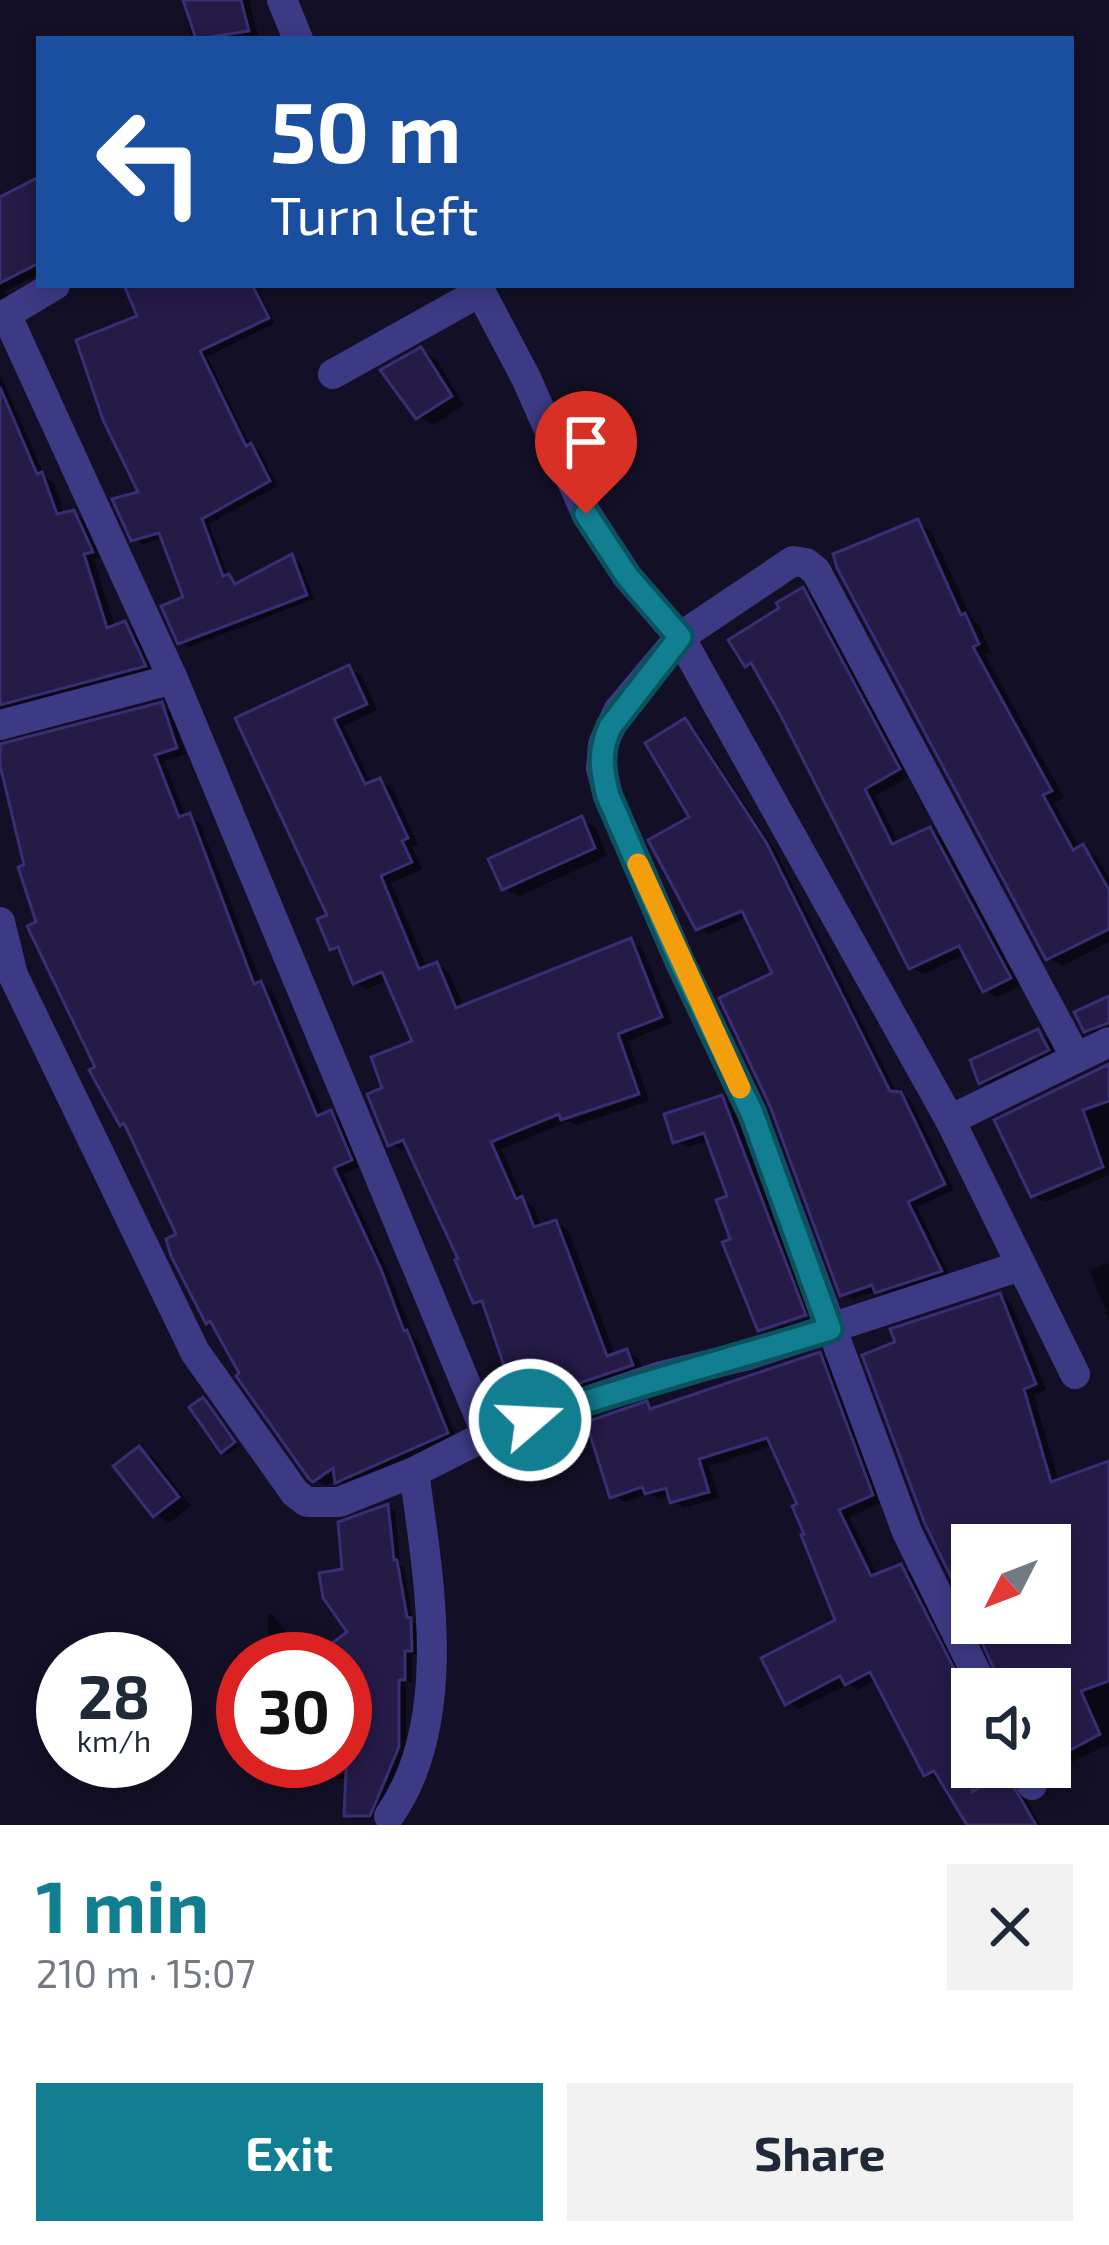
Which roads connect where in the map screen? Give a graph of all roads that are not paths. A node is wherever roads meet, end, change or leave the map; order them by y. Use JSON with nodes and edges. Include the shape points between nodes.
{"nodes":[{"id":1,"x":282,"y":0,"type":"edge"},
{"id":2,"x":297,"y":36,"type":"edge"},
{"id":3,"x":50,"y":288,"type":"edge"},
{"id":4,"x":479,"y":289,"type":"edge"},
{"id":5,"x":3,"y":316,"type":"edge"},
{"id":6,"x":333,"y":374,"type":"dead end"},
{"id":7,"x":680,"y":637,"type":"junction"},
{"id":8,"x":173,"y":679,"type":"junction"},
{"id":9,"x":0,"y":725,"type":"edge"},
{"id":10,"x":0,"y":922,"type":"edge"},
{"id":11,"x":1109,"y":1042,"type":"edge"},
{"id":12,"x":1076,"y":1058,"type":"junction"},
{"id":13,"x":950,"y":1120,"type":"junction"},
{"id":14,"x":1020,"y":1266,"type":"junction"},
{"id":15,"x":830,"y":1329,"type":"junction"},
{"id":16,"x":1075,"y":1374,"type":"dead end"},
{"id":17,"x":487,"y":1435,"type":"junction"},
{"id":18,"x":414,"y":1472,"type":"junction"},
{"id":19,"x":974,"y":1668,"type":"edge"},
{"id":20,"x":389,"y":1816,"type":"dead end"}],
"edges":[{"from":1,"to":2,"type":"street"},
{"from":3,"to":5,"type":"street"},
{"from":4,"to":6,"type":"street"},
{"from":4,"to":7,"type":"street","via":[[586,514]]},
{"from":5,"to":8,"type":"street"},
{"from":7,"to":12,"type":"street","via":[[793,561],[816,571]]},
{"from":7,"to":13,"type":"street"},
{"from":7,"to":15,"type":"street","via":[[619,711],[601,768],[752,1113]]},
{"from":8,"to":9,"type":"street"},
{"from":8,"to":17,"type":"street"},
{"from":10,"to":18,"type":"street","via":[[14,975],[184,1332],[295,1493],[320,1505],[339,1502]]},
{"from":11,"to":12,"type":"street"},
{"from":12,"to":13,"type":"street"},
{"from":13,"to":14,"type":"street"},
{"from":14,"to":15,"type":"street"},
{"from":14,"to":16,"type":"street"},
{"from":15,"to":17,"type":"street"},
{"from":15,"to":19,"type":"street","via":[[907,1532]]},
{"from":17,"to":18,"type":"street"},
{"from":18,"to":20,"type":"street","via":[[431,1664],[418,1759]]}]}
